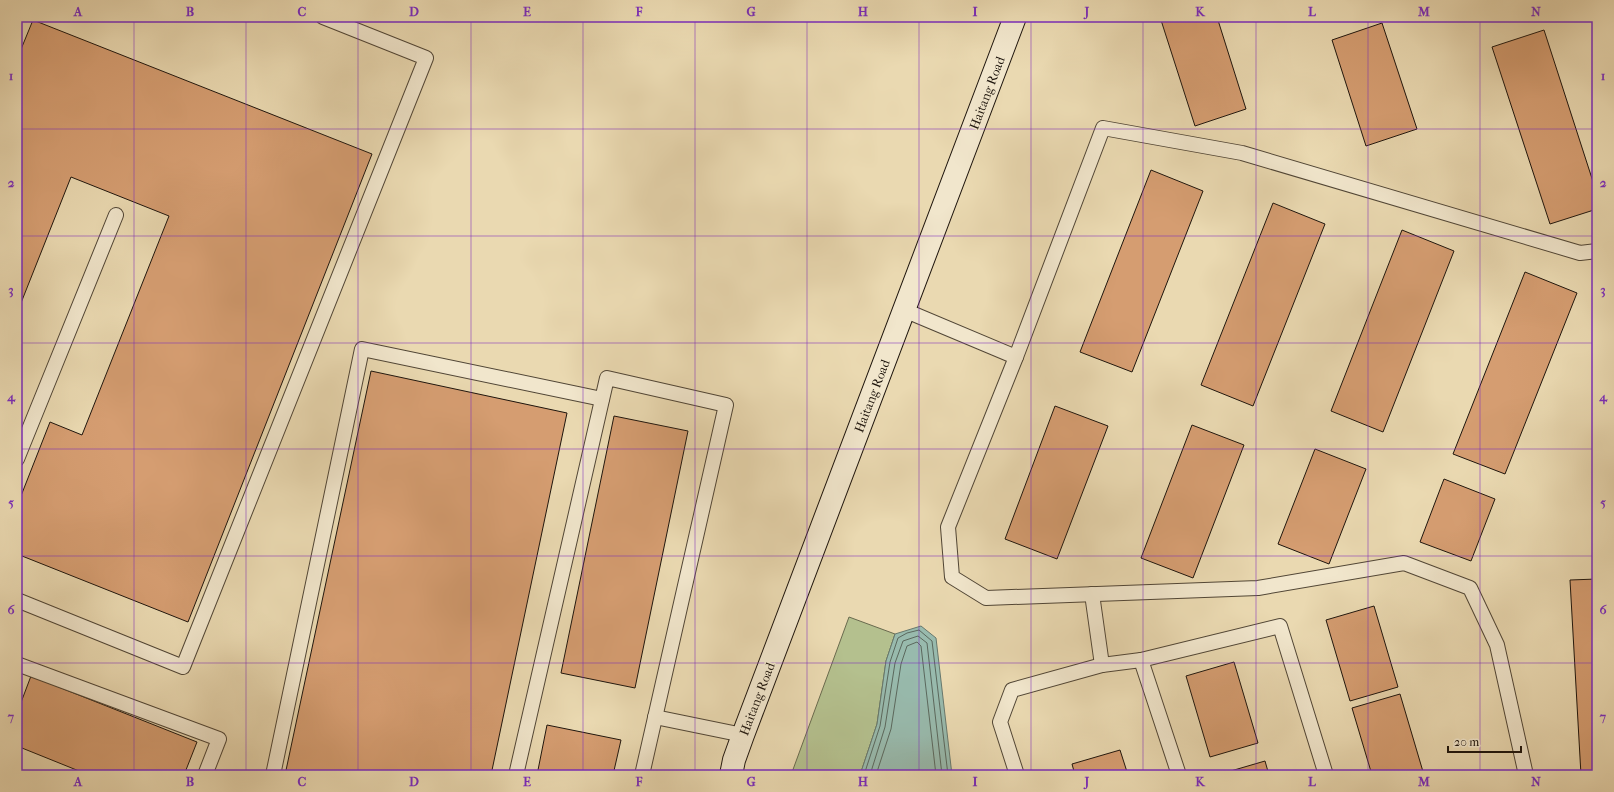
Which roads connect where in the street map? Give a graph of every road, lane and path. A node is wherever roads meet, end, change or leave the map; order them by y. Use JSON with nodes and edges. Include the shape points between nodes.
{"nodes":[{"id":1,"x":323,"y":17,"type":"edge"},
{"id":2,"x":1015,"y":17,"type":"edge"},
{"id":3,"x":116,"y":215,"type":"dead end"},
{"id":4,"x":1597,"y":251,"type":"edge"},
{"id":5,"x":904,"y":310,"type":"junction"},
{"id":6,"x":1016,"y":357,"type":"junction"},
{"id":7,"x":602,"y":399,"type":"junction"},
{"id":8,"x":17,"y":459,"type":"edge"},
{"id":9,"x":1092,"y":594,"type":"junction"},
{"id":10,"x":17,"y":600,"type":"edge"},
{"id":11,"x":1141,"y":660,"type":"junction"},
{"id":12,"x":17,"y":664,"type":"edge"},
{"id":13,"x":1102,"y":665,"type":"junction"},
{"id":14,"x":655,"y":717,"type":"junction"},
{"id":15,"x":743,"y":735,"type":"junction"},
{"id":16,"x":205,"y":775,"type":"edge"},
{"id":17,"x":273,"y":775,"type":"edge"},
{"id":18,"x":516,"y":775,"type":"edge"},
{"id":19,"x":642,"y":775,"type":"edge"},
{"id":20,"x":731,"y":775,"type":"edge"},
{"id":21,"x":1017,"y":775,"type":"edge"},
{"id":22,"x":1179,"y":775,"type":"edge"},
{"id":23,"x":1326,"y":775,"type":"edge"},
{"id":24,"x":1526,"y":775,"type":"edge"}],
"edges":[{"from":1,"to":10,"type":"lane","via":[[426,58],[183,667]]},
{"from":2,"to":5,"type":"street","name":"Haitang Road"},
{"from":3,"to":8,"type":"lane"},
{"from":4,"to":6,"type":"lane","via":[[1580,253],[1242,153],[1103,128]]},
{"from":5,"to":6,"type":"lane"},
{"from":5,"to":15,"type":"street","name":"Haitang Road"},
{"from":6,"to":9,"type":"lane","via":[[948,527],[952,577],[986,598]]},
{"from":7,"to":14,"type":"lane","via":[[607,378],[726,405]]},
{"from":7,"to":17,"type":"lane","via":[[362,349]]},
{"from":7,"to":18,"type":"lane"},
{"from":9,"to":13,"type":"lane"},
{"from":9,"to":24,"type":"lane","via":[[1258,588],[1404,563],[1470,588],[1497,645]]},
{"from":11,"to":13,"type":"lane"},
{"from":11,"to":22,"type":"lane"},
{"from":11,"to":23,"type":"lane","via":[[1280,626]]},
{"from":12,"to":16,"type":"lane","via":[[219,739]]},
{"from":13,"to":21,"type":"lane","via":[[1012,690],[1000,722]]},
{"from":14,"to":15,"type":"lane"},
{"from":14,"to":19,"type":"lane"},
{"from":15,"to":20,"type":"street","name":"Haitang Road"}]}
